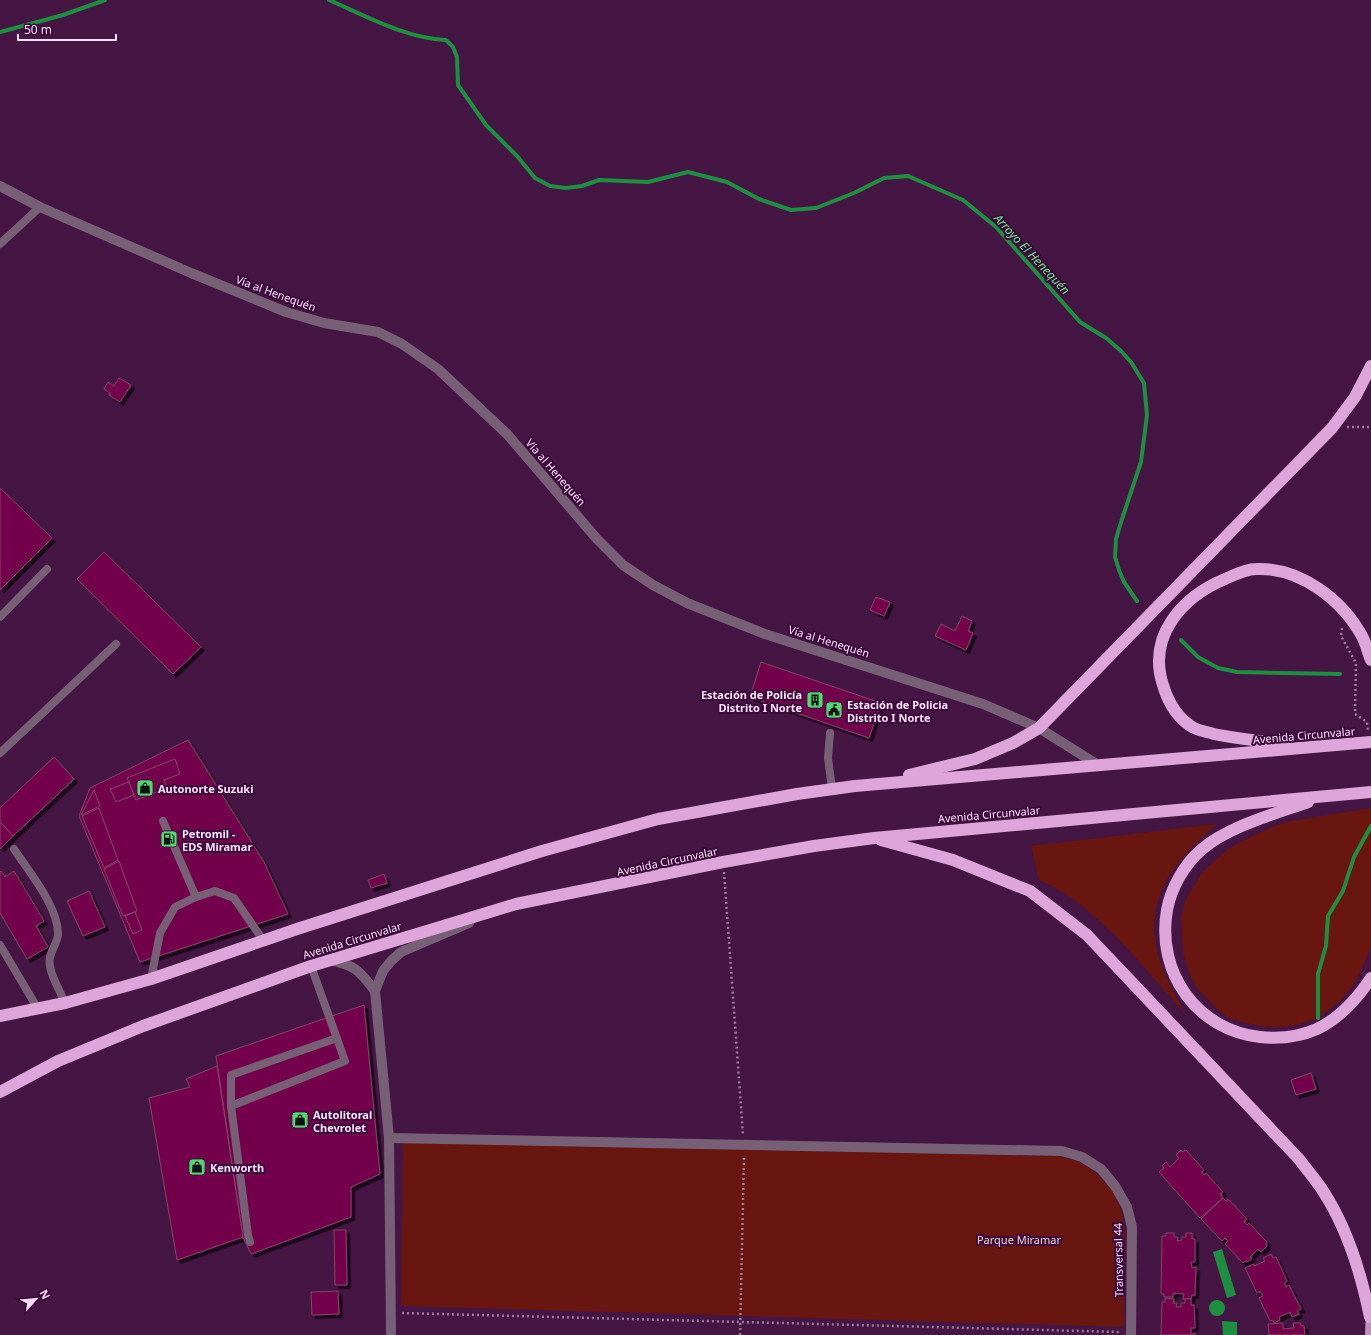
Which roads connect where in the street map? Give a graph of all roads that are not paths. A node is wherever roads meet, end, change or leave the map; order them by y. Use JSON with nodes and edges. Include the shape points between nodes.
{"nodes":[{"id":1,"x":0,"y":186,"type":"edge"},
{"id":2,"x":40,"y":207,"type":"junction"},
{"id":3,"x":0,"y":244,"type":"edge"},
{"id":4,"x":1371,"y":366,"type":"edge"},
{"id":5,"x":47,"y":569,"type":"dead end"},
{"id":6,"x":0,"y":617,"type":"edge"},
{"id":7,"x":116,"y":644,"type":"dead end"},
{"id":8,"x":1371,"y":660,"type":"edge"},
{"id":9,"x":1039,"y":728,"type":"junction"},
{"id":10,"x":830,"y":733,"type":"dead end"},
{"id":11,"x":1371,"y":742,"type":"edge"},
{"id":12,"x":1313,"y":748,"type":"junction"},
{"id":13,"x":0,"y":753,"type":"edge"},
{"id":14,"x":1098,"y":765,"type":"junction"},
{"id":15,"x":855,"y":786,"type":"junction"},
{"id":16,"x":832,"y":789,"type":"junction"},
{"id":17,"x":1371,"y":792,"type":"edge"},
{"id":18,"x":1326,"y":796,"type":"junction"},
{"id":19,"x":162,"y":821,"type":"dead end"},
{"id":20,"x":874,"y":838,"type":"junction"},
{"id":21,"x":14,"y":849,"type":"dead end"},
{"id":22,"x":196,"y":897,"type":"junction"},
{"id":23,"x":493,"y":911,"type":"junction"},
{"id":24,"x":263,"y":940,"type":"junction"},
{"id":25,"x":0,"y":945,"type":"edge"},
{"id":26,"x":328,"y":960,"type":"junction"},
{"id":27,"x":311,"y":966,"type":"junction"},
{"id":28,"x":151,"y":978,"type":"junction"},
{"id":29,"x":1371,"y":978,"type":"edge"},
{"id":30,"x":375,"y":991,"type":"junction"},
{"id":31,"x":65,"y":1003,"type":"junction"},
{"id":32,"x":38,"y":1009,"type":"junction"},
{"id":33,"x":0,"y":1016,"type":"edge"},
{"id":34,"x":337,"y":1038,"type":"junction"},
{"id":35,"x":0,"y":1092,"type":"edge"},
{"id":36,"x":231,"y":1106,"type":"junction"},
{"id":37,"x":389,"y":1138,"type":"junction"},
{"id":38,"x":250,"y":1242,"type":"dead end"},
{"id":39,"x":1371,"y":1305,"type":"edge"},
{"id":40,"x":1370,"y":1317,"type":"edge"},
{"id":41,"x":1131,"y":1334,"type":"edge"},
{"id":42,"x":391,"y":1335,"type":"edge"},
{"id":43,"x":1370,"y":1335,"type":"edge"}],
"edges":[{"from":1,"to":2,"type":"street","name":"Vía al Henequén"},
{"from":2,"to":3,"type":"lane"},
{"from":2,"to":9,"type":"street","name":"Vía al Henequén","via":[[286,312],[324,323],[378,332],[402,344],[438,369],[507,434],[598,539],[623,564],[653,585],[687,603],[765,634],[983,704]]},
{"from":4,"to":9,"type":"highway","via":[[1355,397],[1332,428]]},
{"from":5,"to":6,"type":"lane"},
{"from":7,"to":13,"type":"lane"},
{"from":8,"to":12,"type":"highway","via":[[1363,639],[1344,611],[1326,594],[1300,578],[1282,571],[1256,568],[1236,574],[1200,592],[1172,619],[1166,629],[1159,658],[1161,679],[1165,694],[1174,710],[1186,723],[1196,729],[1231,738]]},
{"from":9,"to":14,"type":"street","name":"Vía al Henequén"},
{"from":9,"to":15,"type":"highway","via":[[1013,744],[975,759]]},
{"from":10,"to":16,"type":"lane","via":[[828,758]]},
{"from":11,"to":12,"type":"highway","name":"Avenida Circunvalar"},
{"from":12,"to":14,"type":"highway","name":"Avenida Circunvalar"},
{"from":14,"to":15,"type":"highway","name":"Avenida Circunvalar"},
{"from":15,"to":16,"type":"highway","name":"Avenida Circunvalar"},
{"from":16,"to":24,"type":"highway","name":"Avenida Circunvalar","via":[[658,819],[542,851]]},
{"from":17,"to":18,"type":"highway","name":"Avenida Circunvalar"},
{"from":18,"to":20,"type":"highway","name":"Avenida Circunvalar"},
{"from":18,"to":29,"type":"highway","via":[[1251,822],[1201,850],[1181,875],[1170,897],[1165,930],[1171,968],[1188,998],[1211,1020],[1223,1027],[1268,1038],[1287,1038],[1316,1030],[1341,1014]]},
{"from":19,"to":22,"type":"lane"},
{"from":20,"to":23,"type":"highway","name":"Avenida Circunvalar","via":[[723,862],[516,904]]},
{"from":20,"to":40,"type":"highway","via":[[953,860],[1030,891],[1087,935],[1299,1159],[1323,1192],[1345,1232],[1363,1284]]},
{"from":21,"to":31,"type":"lane","via":[[55,916],[58,935],[50,958],[50,967]]},
{"from":22,"to":24,"type":"lane","via":[[214,891],[234,898]]},
{"from":22,"to":28,"type":"lane","via":[[175,907],[160,933]]},
{"from":23,"to":26,"type":"highway","name":"Avenida Circunvalar"},
{"from":23,"to":30,"type":"street","via":[[401,952],[383,971]]},
{"from":24,"to":28,"type":"highway","name":"Avenida Circunvalar"},
{"from":25,"to":32,"type":"lane"},
{"from":26,"to":27,"type":"highway","name":"Avenida Circunvalar"},
{"from":26,"to":30,"type":"street","via":[[346,964],[357,970]]},
{"from":27,"to":34,"type":"lane"},
{"from":27,"to":35,"type":"highway","name":"Avenida Circunvalar","via":[[143,1026],[58,1060]]},
{"from":28,"to":31,"type":"highway","name":"Avenida Circunvalar"},
{"from":30,"to":37,"type":"street"},
{"from":31,"to":32,"type":"highway","name":"Avenida Circunvalar"},
{"from":32,"to":33,"type":"highway","name":"Avenida Circunvalar"},
{"from":34,"to":36,"type":"lane","via":[[231,1075]]},
{"from":34,"to":36,"type":"lane","via":[[345,1061]]},
{"from":36,"to":38,"type":"lane"},
{"from":37,"to":41,"type":"street","name":"Transversal 44","via":[[1062,1151],[1082,1157],[1101,1169],[1127,1207],[1132,1227]]},
{"from":37,"to":42,"type":"street"},
{"from":39,"to":40,"type":"main road"},
{"from":40,"to":43,"type":"main road"}]}
